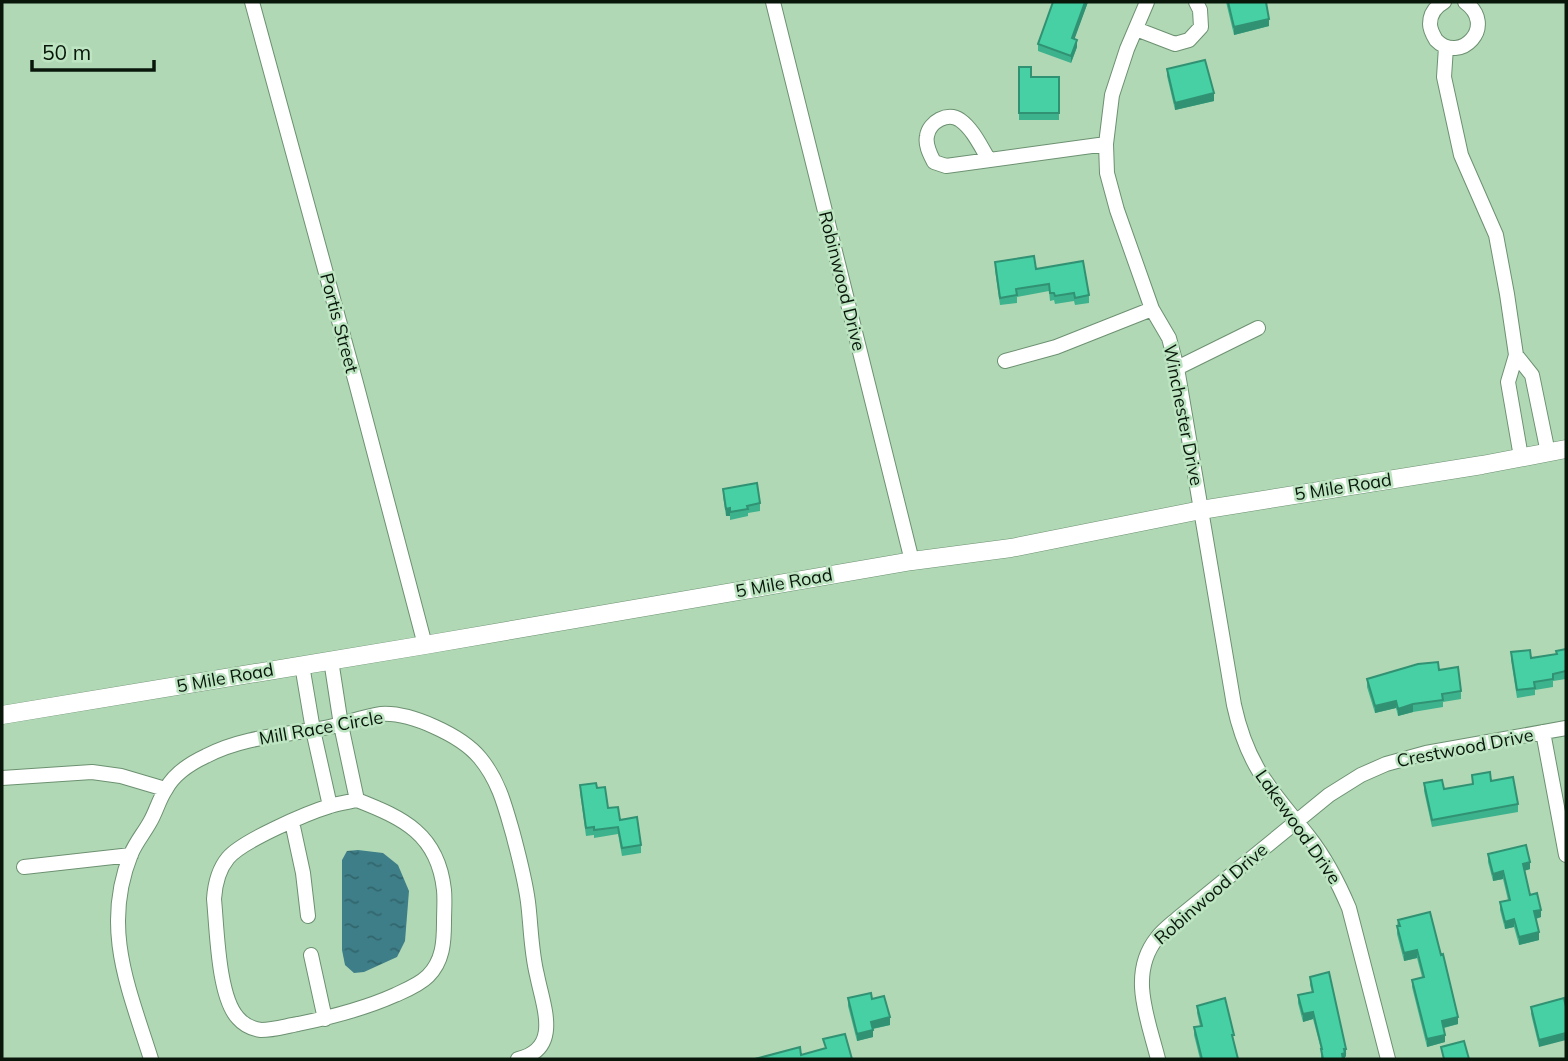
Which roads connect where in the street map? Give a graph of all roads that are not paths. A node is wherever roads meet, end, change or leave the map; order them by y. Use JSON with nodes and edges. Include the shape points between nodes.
{"nodes":[{"id":1,"x":252,"y":2,"type":"edge"},
{"id":2,"x":773,"y":2,"type":"edge"},
{"id":3,"x":1147,"y":2,"type":"edge"},
{"id":4,"x":1196,"y":2,"type":"edge"},
{"id":5,"x":1444,"y":2,"type":"edge"},
{"id":6,"x":1465,"y":2,"type":"edge"},
{"id":7,"x":1136,"y":29,"type":"junction"},
{"id":8,"x":1447,"y":47,"type":"junction"},
{"id":9,"x":1106,"y":144,"type":"junction"},
{"id":10,"x":989,"y":160,"type":"junction"},
{"id":11,"x":1152,"y":309,"type":"junction"},
{"id":12,"x":1258,"y":328,"type":"dead end"},
{"id":13,"x":1517,"y":355,"type":"junction"},
{"id":14,"x":1005,"y":361,"type":"dead end"},
{"id":15,"x":1177,"y":368,"type":"junction"},
{"id":16,"x":1566,"y":449,"type":"edge"},
{"id":17,"x":1548,"y":453,"type":"junction"},
{"id":18,"x":1521,"y":457,"type":"junction"},
{"id":19,"x":1201,"y":510,"type":"junction"},
{"id":20,"x":912,"y":561,"type":"junction"},
{"id":21,"x":425,"y":645,"type":"junction"},
{"id":22,"x":331,"y":660,"type":"junction"},
{"id":23,"x":302,"y":665,"type":"junction"},
{"id":24,"x":2,"y":715,"type":"edge"},
{"id":25,"x":341,"y":725,"type":"junction"},
{"id":26,"x":1566,"y":728,"type":"edge"},
{"id":27,"x":313,"y":730,"type":"junction"},
{"id":28,"x":1543,"y":732,"type":"junction"},
{"id":29,"x":2,"y":778,"type":"edge"},
{"id":30,"x":165,"y":789,"type":"junction"},
{"id":31,"x":357,"y":800,"type":"junction"},
{"id":32,"x":330,"y":806,"type":"junction"},
{"id":33,"x":1296,"y":821,"type":"junction"},
{"id":34,"x":292,"y":822,"type":"junction"},
{"id":35,"x":131,"y":855,"type":"junction"},
{"id":36,"x":1566,"y":855,"type":"edge"},
{"id":37,"x":24,"y":867,"type":"dead end"},
{"id":38,"x":308,"y":916,"type":"dead end"},
{"id":39,"x":311,"y":955,"type":"dead end"},
{"id":40,"x":325,"y":1018,"type":"junction"},
{"id":41,"x":151,"y":1059,"type":"edge"},
{"id":42,"x":518,"y":1059,"type":"edge"},
{"id":43,"x":1158,"y":1059,"type":"edge"},
{"id":44,"x":1388,"y":1059,"type":"edge"}],
"edges":[{"from":1,"to":21,"type":"street","name":"Portis Street"},
{"from":2,"to":20,"type":"street","name":"Robinwood Drive"},
{"from":3,"to":7,"type":"street","name":"Winchester Drive"},
{"from":4,"to":7,"type":"street","via":[[1201,27],[1189,40],[1175,44]]},
{"from":5,"to":8,"type":"street","via":[[1436,7],[1430,22],[1434,37]]},
{"from":6,"to":8,"type":"street","via":[[1476,13],[1478,29],[1463,46]]},
{"from":7,"to":9,"type":"street","name":"Winchester Drive","via":[[1112,95]]},
{"from":8,"to":13,"type":"street","via":[[1444,78],[1461,156],[1496,235]]},
{"from":9,"to":10,"type":"street"},
{"from":9,"to":11,"type":"street","name":"Winchester Drive","via":[[1107,173],[1117,210]]},
{"from":10,"to":10,"type":"street","via":[[946,166],[934,162],[927,133],[938,119],[956,117],[969,128]]},
{"from":11,"to":14,"type":"street","via":[[1056,347]]},
{"from":11,"to":15,"type":"street","name":"Winchester Drive","via":[[1169,338]]},
{"from":12,"to":15,"type":"street"},
{"from":13,"to":17,"type":"street","via":[[1532,375]]},
{"from":13,"to":18,"type":"street","via":[[1508,382]]},
{"from":15,"to":19,"type":"street","name":"Winchester Drive"},
{"from":16,"to":17,"type":"street","name":"5 Mile Road"},
{"from":17,"to":18,"type":"street","name":"5 Mile Road"},
{"from":18,"to":19,"type":"street","name":"5 Mile Road"},
{"from":19,"to":20,"type":"street","name":"5 Mile Road","via":[[1011,548]]},
{"from":19,"to":33,"type":"street","name":"Lakewood Drive","via":[[1238,724],[1259,771]]},
{"from":20,"to":21,"type":"street","name":"5 Mile Road"},
{"from":21,"to":22,"type":"street","name":"5 Mile Road"},
{"from":22,"to":23,"type":"street","name":"5 Mile Road"},
{"from":22,"to":25,"type":"street"},
{"from":23,"to":24,"type":"street","name":"5 Mile Road"},
{"from":23,"to":27,"type":"street"},
{"from":25,"to":27,"type":"street","name":"Mill Race Circle"},
{"from":25,"to":31,"type":"street"},
{"from":25,"to":42,"type":"street","name":"Mill Race Circle","via":[[381,714],[426,723],[463,742],[492,774],[522,865],[534,964],[547,1021],[540,1047]]},
{"from":26,"to":28,"type":"street","name":"Crestwood Drive"},
{"from":27,"to":30,"type":"street","name":"Mill Race Circle","via":[[226,747],[190,766]]},
{"from":27,"to":32,"type":"street"},
{"from":28,"to":33,"type":"street","name":"Crestwood Drive","via":[[1386,764],[1329,794]]},
{"from":28,"to":36,"type":"street"},
{"from":29,"to":30,"type":"street","via":[[92,772]]},
{"from":30,"to":35,"type":"street","name":"Mill Race Circle"},
{"from":31,"to":32,"type":"street"},
{"from":31,"to":40,"type":"street","via":[[411,826],[435,856],[444,890],[442,949],[426,978],[408,990]]},
{"from":32,"to":34,"type":"street"},
{"from":33,"to":43,"type":"street","name":"Robinwood Drive","via":[[1177,919],[1149,949],[1142,967],[1142,998]]},
{"from":33,"to":44,"type":"street","name":"Lakewood Drive","via":[[1331,870],[1349,908]]},
{"from":34,"to":38,"type":"street"},
{"from":34,"to":40,"type":"street","via":[[235,851],[219,874],[214,899],[223,985],[234,1014],[259,1030]]},
{"from":35,"to":37,"type":"street"},
{"from":35,"to":41,"type":"street","name":"Mill Race Circle","via":[[118,907],[118,938],[126,981]]},
{"from":39,"to":40,"type":"street"}]}
